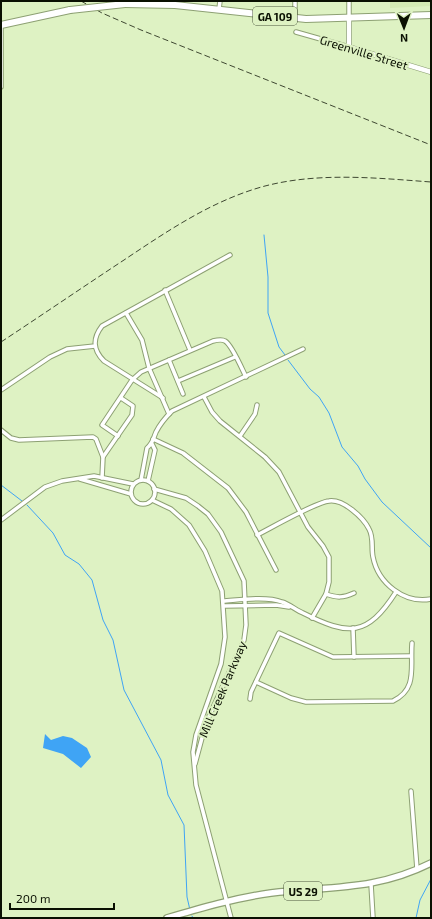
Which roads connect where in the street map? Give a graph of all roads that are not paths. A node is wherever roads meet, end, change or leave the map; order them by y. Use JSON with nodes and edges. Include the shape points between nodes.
{"nodes":[{"id":1,"x":220,"y":1,"type":"edge"},
{"id":2,"x":295,"y":1,"type":"edge"},
{"id":3,"x":349,"y":1,"type":"edge"},
{"id":4,"x":219,"y":9,"type":"junction"},
{"id":5,"x":431,"y":15,"type":"edge"},
{"id":6,"x":295,"y":18,"type":"junction"},
{"id":7,"x":349,"y":19,"type":"junction"},
{"id":8,"x":1,"y":25,"type":"edge"},
{"id":9,"x":296,"y":32,"type":"dead end"},
{"id":10,"x":349,"y":47,"type":"junction"},
{"id":11,"x":431,"y":72,"type":"edge"},
{"id":12,"x":1,"y":87,"type":"edge"},
{"id":13,"x":230,"y":255,"type":"dead end"},
{"id":14,"x":165,"y":290,"type":"junction"},
{"id":15,"x":126,"y":313,"type":"junction"},
{"id":16,"x":95,"y":346,"type":"junction"},
{"id":17,"x":303,"y":349,"type":"dead end"},
{"id":18,"x":190,"y":350,"type":"junction"},
{"id":19,"x":235,"y":357,"type":"junction"},
{"id":20,"x":169,"y":360,"type":"junction"},
{"id":21,"x":149,"y":368,"type":"junction"},
{"id":22,"x":246,"y":377,"type":"junction"},
{"id":23,"x":132,"y":380,"type":"junction"},
{"id":24,"x":178,"y":381,"type":"junction"},
{"id":25,"x":1,"y":390,"type":"edge"},
{"id":26,"x":183,"y":394,"type":"dead end"},
{"id":27,"x":204,"y":397,"type":"junction"},
{"id":28,"x":121,"y":398,"type":"junction"},
{"id":29,"x":162,"y":398,"type":"junction"},
{"id":30,"x":257,"y":405,"type":"dead end"},
{"id":31,"x":169,"y":414,"type":"junction"},
{"id":32,"x":1,"y":430,"type":"edge"},
{"id":33,"x":118,"y":436,"type":"junction"},
{"id":34,"x":240,"y":436,"type":"junction"},
{"id":35,"x":153,"y":440,"type":"junction"},
{"id":36,"x":152,"y":444,"type":"junction"},
{"id":37,"x":103,"y":457,"type":"junction"},
{"id":38,"x":102,"y":478,"type":"junction"},
{"id":39,"x":79,"y":479,"type":"junction"},
{"id":40,"x":141,"y":480,"type":"junction"},
{"id":41,"x":148,"y":481,"type":"junction"},
{"id":42,"x":133,"y":484,"type":"junction"},
{"id":43,"x":154,"y":489,"type":"junction"},
{"id":44,"x":131,"y":494,"type":"junction"},
{"id":45,"x":152,"y":500,"type":"junction"},
{"id":46,"x":301,"y":513,"type":"junction"},
{"id":47,"x":1,"y":520,"type":"edge"},
{"id":48,"x":257,"y":535,"type":"junction"},
{"id":49,"x":276,"y":570,"type":"dead end"},
{"id":50,"x":354,"y":592,"type":"dead end"},
{"id":51,"x":396,"y":592,"type":"junction"},
{"id":52,"x":326,"y":594,"type":"junction"},
{"id":53,"x":431,"y":599,"type":"edge"},
{"id":54,"x":246,"y":600,"type":"junction"},
{"id":55,"x":223,"y":601,"type":"junction"},
{"id":56,"x":246,"y":605,"type":"junction"},
{"id":57,"x":224,"y":606,"type":"junction"},
{"id":58,"x":292,"y":608,"type":"junction"},
{"id":59,"x":312,"y":618,"type":"junction"},
{"id":60,"x":353,"y":628,"type":"junction"},
{"id":61,"x":412,"y":644,"type":"dead end"},
{"id":62,"x":410,"y":656,"type":"junction"},
{"id":63,"x":354,"y":657,"type":"junction"},
{"id":64,"x":256,"y":682,"type":"junction"},
{"id":65,"x":250,"y":699,"type":"dead end"},
{"id":66,"x":194,"y":765,"type":"junction"},
{"id":67,"x":411,"y":791,"type":"dead end"},
{"id":68,"x":431,"y":863,"type":"edge"},
{"id":69,"x":418,"y":869,"type":"junction"},
{"id":70,"x":371,"y":884,"type":"junction"},
{"id":71,"x":226,"y":902,"type":"junction"},
{"id":72,"x":167,"y":918,"type":"edge"},
{"id":73,"x":230,"y":918,"type":"edge"},
{"id":74,"x":373,"y":918,"type":"edge"}],
"edges":[{"from":1,"to":4,"type":"street"},
{"from":2,"to":6,"type":"street"},
{"from":3,"to":7,"type":"street"},
{"from":4,"to":6,"type":"highway","number":"GA 109"},
{"from":4,"to":8,"type":"highway","number":"GA 109","bridge":true,"via":[[125,4],[70,10]]},
{"from":5,"to":7,"type":"highway","number":"GA 109"},
{"from":6,"to":7,"type":"highway","number":"GA 109"},
{"from":7,"to":10,"type":"street"},
{"from":8,"to":12,"type":"street"},
{"from":9,"to":10,"type":"street","name":"Greenville Street"},
{"from":10,"to":11,"type":"street","name":"Greenville Street"},
{"from":13,"to":14,"type":"street"},
{"from":14,"to":15,"type":"street"},
{"from":14,"to":18,"type":"street"},
{"from":15,"to":16,"type":"street","via":[[102,326],[97,332]]},
{"from":15,"to":21,"type":"street","via":[[142,340]]},
{"from":16,"to":23,"type":"street","via":[[104,361]]},
{"from":16,"to":25,"type":"street","via":[[67,349],[50,357]]},
{"from":17,"to":22,"type":"street"},
{"from":18,"to":19,"type":"street","via":[[221,340],[226,341]]},
{"from":18,"to":20,"type":"street"},
{"from":19,"to":22,"type":"street"},
{"from":19,"to":24,"type":"street"},
{"from":20,"to":21,"type":"street"},
{"from":20,"to":24,"type":"street"},
{"from":21,"to":23,"type":"street"},
{"from":21,"to":29,"type":"street"},
{"from":22,"to":27,"type":"street"},
{"from":23,"to":28,"type":"street"},
{"from":23,"to":29,"type":"street"},
{"from":24,"to":26,"type":"street"},
{"from":27,"to":31,"type":"street"},
{"from":27,"to":34,"type":"street","via":[[220,421]]},
{"from":28,"to":33,"type":"street","via":[[133,406],[134,410]]},
{"from":28,"to":33,"type":"street","via":[[102,425]]},
{"from":29,"to":31,"type":"street"},
{"from":30,"to":34,"type":"street","via":[[255,414]]},
{"from":31,"to":35,"type":"street"},
{"from":32,"to":37,"type":"street","via":[[11,438],[19,440],[93,437]]},
{"from":33,"to":37,"type":"street"},
{"from":34,"to":46,"type":"street","via":[[266,457],[279,472]]},
{"from":35,"to":36,"type":"street"},
{"from":35,"to":48,"type":"street","via":[[183,453],[228,488],[246,512]]},
{"from":36,"to":40,"type":"street","via":[[147,448]]},
{"from":36,"to":41,"type":"street","via":[[155,450]]},
{"from":37,"to":38,"type":"street"},
{"from":38,"to":39,"type":"street","via":[[94,476]]},
{"from":38,"to":42,"type":"street"},
{"from":39,"to":44,"type":"street"},
{"from":39,"to":47,"type":"street","via":[[45,487]]},
{"from":40,"to":41,"type":"street"},
{"from":40,"to":42,"type":"street"},
{"from":41,"to":43,"type":"street"},
{"from":42,"to":44,"type":"street"},
{"from":43,"to":45,"type":"street"},
{"from":43,"to":54,"type":"street","name":"Mill Creek Parkway","via":[[186,498],[208,514],[221,532],[238,567],[244,581]]},
{"from":44,"to":45,"type":"street","name":"Mill Creek Parkway","via":[[134,500],[141,504]]},
{"from":45,"to":55,"type":"street","name":"Mill Creek Parkway","via":[[171,509],[189,525],[216,574]]},
{"from":46,"to":48,"type":"street"},
{"from":46,"to":51,"type":"street","via":[[328,501],[346,505],[369,530],[373,542],[372,556],[377,569],[385,582]]},
{"from":46,"to":52,"type":"street","via":[[329,557],[330,582]]},
{"from":48,"to":49,"type":"street"},
{"from":50,"to":52,"type":"street","via":[[345,597]]},
{"from":51,"to":53,"type":"street","via":[[410,597]]},
{"from":51,"to":60,"type":"street","via":[[376,618],[366,626]]},
{"from":52,"to":59,"type":"street"},
{"from":54,"to":55,"type":"street"},
{"from":54,"to":56,"type":"street","name":"Mill Creek Parkway"},
{"from":54,"to":58,"type":"street","via":[[276,600]]},
{"from":55,"to":57,"type":"street","name":"Mill Creek Parkway"},
{"from":56,"to":57,"type":"street"},
{"from":56,"to":58,"type":"street"},
{"from":56,"to":66,"type":"street","name":"Mill Creek Parkway","via":[[246,625],[242,644],[206,723]]},
{"from":57,"to":66,"type":"street","name":"Mill Creek Parkway","via":[[225,637],[221,664],[196,735]]},
{"from":58,"to":59,"type":"street"},
{"from":59,"to":60,"type":"street","via":[[332,626]]},
{"from":60,"to":63,"type":"street"},
{"from":61,"to":62,"type":"street"},
{"from":62,"to":63,"type":"street"},
{"from":62,"to":64,"type":"street","via":[[411,681],[408,689],[402,697],[393,701],[306,702],[290,698]]},
{"from":63,"to":64,"type":"street","via":[[333,656],[279,633]]},
{"from":64,"to":65,"type":"street"},
{"from":66,"to":71,"type":"street","name":"Mill Creek Parkway","via":[[196,785]]},
{"from":67,"to":69,"type":"street"},
{"from":68,"to":69,"type":"main road","number":"US 29"},
{"from":69,"to":70,"type":"main road","number":"US 29"},
{"from":70,"to":71,"type":"main road","number":"US 29","via":[[272,893]]},
{"from":70,"to":74,"type":"street"},
{"from":71,"to":72,"type":"main road","number":"US 29"},
{"from":71,"to":73,"type":"street","name":"Mill Creek Parkway"}]}
